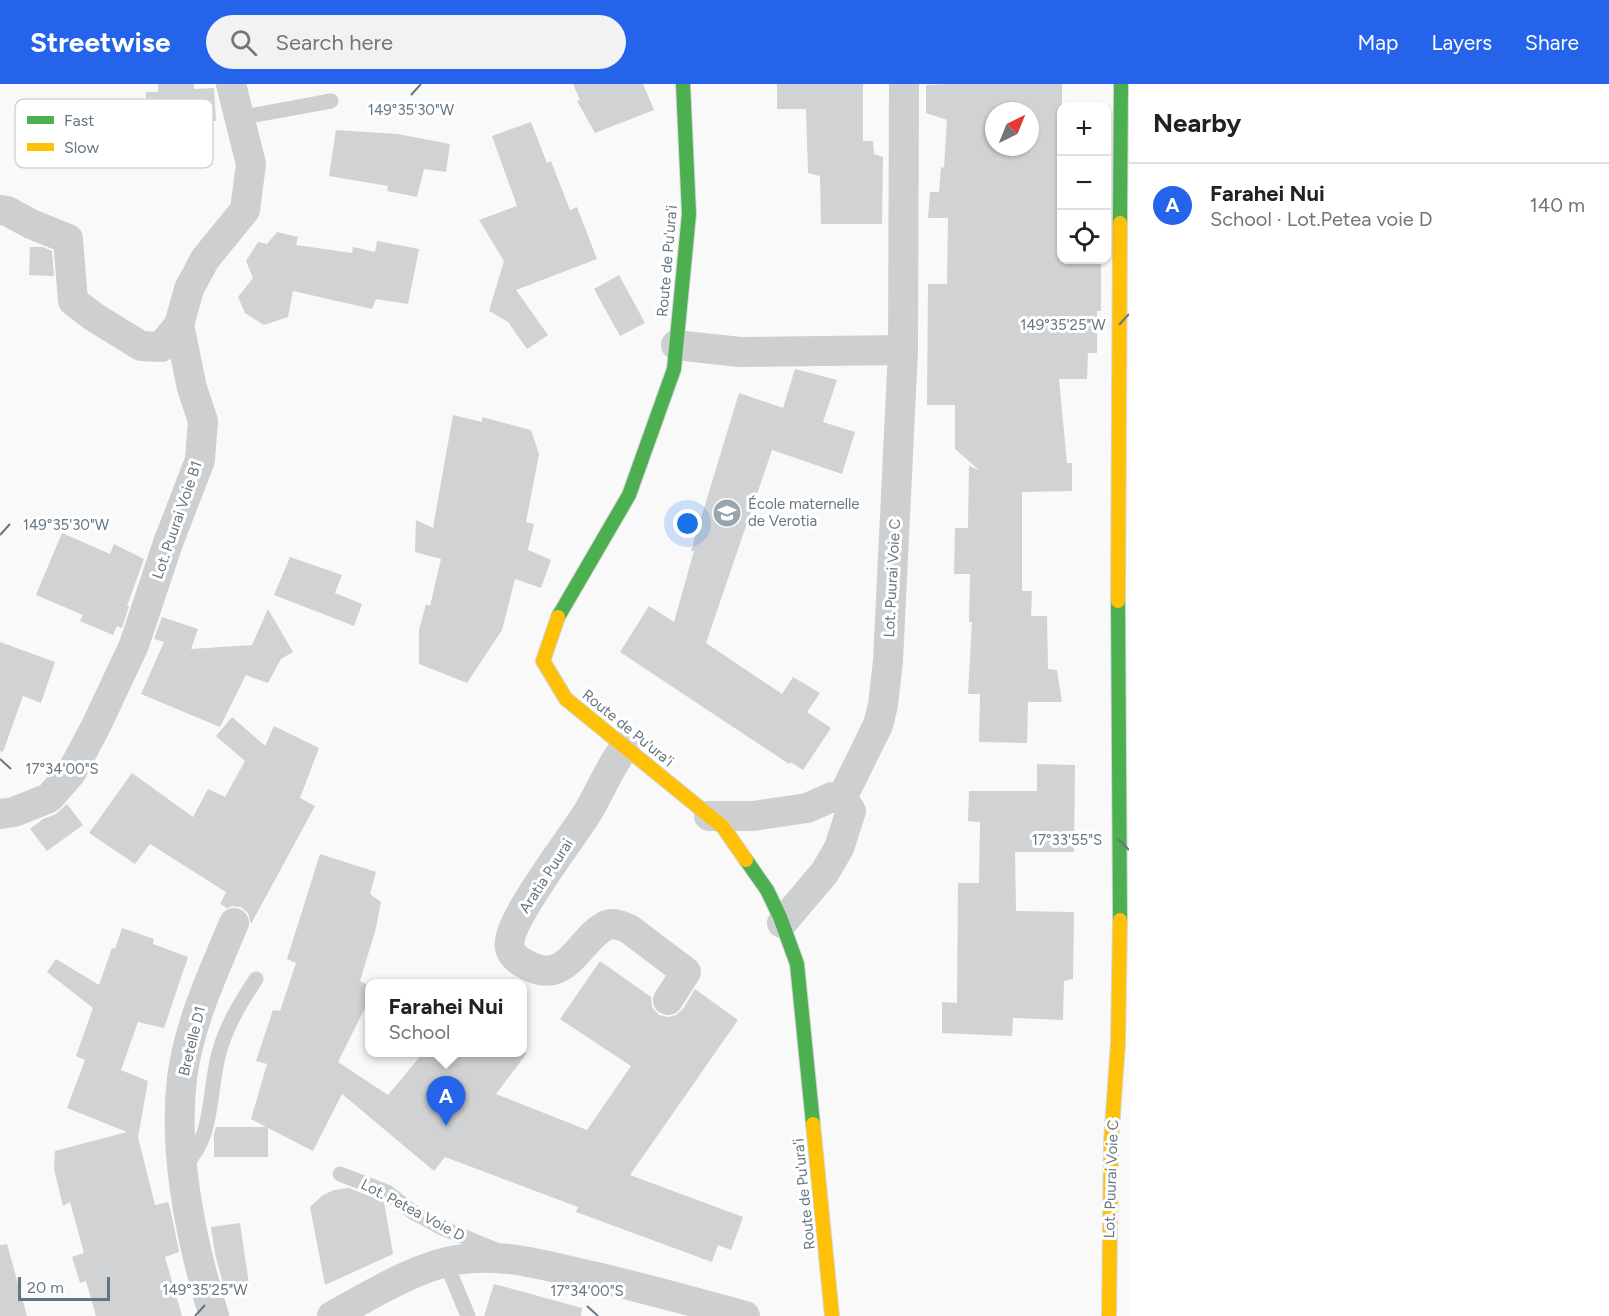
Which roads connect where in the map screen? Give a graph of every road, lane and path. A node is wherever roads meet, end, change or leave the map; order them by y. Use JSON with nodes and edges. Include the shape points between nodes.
{"nodes":[{"id":1,"x":231,"y":84,"type":"edge"},
{"id":2,"x":683,"y":84,"type":"edge"},
{"id":3,"x":904,"y":84,"type":"edge"},
{"id":4,"x":1121,"y":84,"type":"edge"},
{"id":5,"x":331,"y":101,"type":"dead end"},
{"id":6,"x":239,"y":118,"type":"junction"},
{"id":7,"x":0,"y":210,"type":"edge"},
{"id":8,"x":179,"y":325,"type":"junction"},
{"id":9,"x":676,"y":345,"type":"junction"},
{"id":10,"x":903,"y":350,"type":"junction"},
{"id":11,"x":1124,"y":403,"type":"edge"},
{"id":12,"x":625,"y":747,"type":"junction"},
{"id":13,"x":842,"y":798,"type":"junction"},
{"id":14,"x":0,"y":814,"type":"edge"},
{"id":15,"x":709,"y":816,"type":"junction"},
{"id":16,"x":234,"y":923,"type":"dead end"},
{"id":17,"x":782,"y":923,"type":"junction"},
{"id":18,"x":256,"y":979,"type":"dead end"},
{"id":19,"x":668,"y":1000,"type":"dead end"},
{"id":20,"x":1123,"y":1040,"type":"edge"},
{"id":21,"x":183,"y":1166,"type":"junction"},
{"id":22,"x":340,"y":1174,"type":"dead end"},
{"id":23,"x":518,"y":1260,"type":"junction"},
{"id":24,"x":446,"y":1263,"type":"junction"},
{"id":25,"x":350,"y":1312,"type":"edge"},
{"id":26,"x":214,"y":1316,"type":"edge"},
{"id":27,"x":468,"y":1316,"type":"edge"},
{"id":28,"x":746,"y":1316,"type":"edge"},
{"id":29,"x":832,"y":1316,"type":"edge"},
{"id":30,"x":1109,"y":1316,"type":"edge"}],
"edges":[{"from":1,"to":6,"type":"street"},
{"from":2,"to":9,"type":"main road","name":"Route de Pu'ura'i","via":[[689,214]]},
{"from":3,"to":10,"type":"street","name":"Lot. Puurai Voie C"},
{"from":4,"to":11,"type":"main road","name":"Lot. Puurai Voie C"},
{"from":5,"to":6,"type":"lane"},
{"from":6,"to":8,"type":"street","via":[[251,164],[245,210],[205,259],[189,290]]},
{"from":7,"to":8,"type":"street","via":[[68,239],[74,301],[94,316],[141,346],[161,347]]},
{"from":8,"to":14,"type":"street","name":"Lot. Puurai Voie B1","via":[[203,421],[200,460],[134,645],[71,772],[49,798]]},
{"from":9,"to":10,"type":"street","via":[[740,352]]},
{"from":9,"to":12,"type":"main road","name":"Route de Pu'ura'i","via":[[674,369],[628,495],[555,622],[543,661],[566,699]]},
{"from":10,"to":13,"type":"street","name":"Lot. Puurai Voie C","via":[[883,705],[878,725]]},
{"from":11,"to":20,"type":"main road","name":"Lot. Puurai Voie C","via":[[1118,643]]},
{"from":12,"to":15,"type":"main road","name":"Route de Pu'ura'i"},
{"from":12,"to":19,"type":"street","name":"Aratia Puurai","via":[[589,811],[522,910],[510,938],[510,949],[518,960],[534,969],[564,967],[608,924],[618,924],[686,972]]},
{"from":13,"to":15,"type":"street","via":[[753,816]]},
{"from":13,"to":17,"type":"street","via":[[851,810],[839,848],[825,872]]},
{"from":15,"to":17,"type":"main road","name":"Route de Pu'ura'i","via":[[723,827],[767,890]]},
{"from":16,"to":21,"type":"street","name":"Bretelle D1","via":[[206,990],[182,1078]]},
{"from":17,"to":29,"type":"main road","name":"Route de Pu'ura'i","via":[[797,964]]},
{"from":18,"to":21,"type":"lane","name":"Bretelle D1","via":[[233,1016],[219,1052],[202,1143]]},
{"from":20,"to":30,"type":"main road","name":"Lot. Puurai Voie C","via":[[1111,1142]]},
{"from":21,"to":26,"type":"street","name":"Bretelle D1","via":[[189,1221]]},
{"from":22,"to":23,"type":"lane","name":"Lot. Petea Voie D","via":[[387,1192],[440,1227]]},
{"from":23,"to":24,"type":"street","via":[[489,1256]]},
{"from":23,"to":28,"type":"street"},
{"from":24,"to":25,"type":"street","via":[[413,1274]]},
{"from":24,"to":27,"type":"lane","name":"Lot. Petea Voie D"}]}
